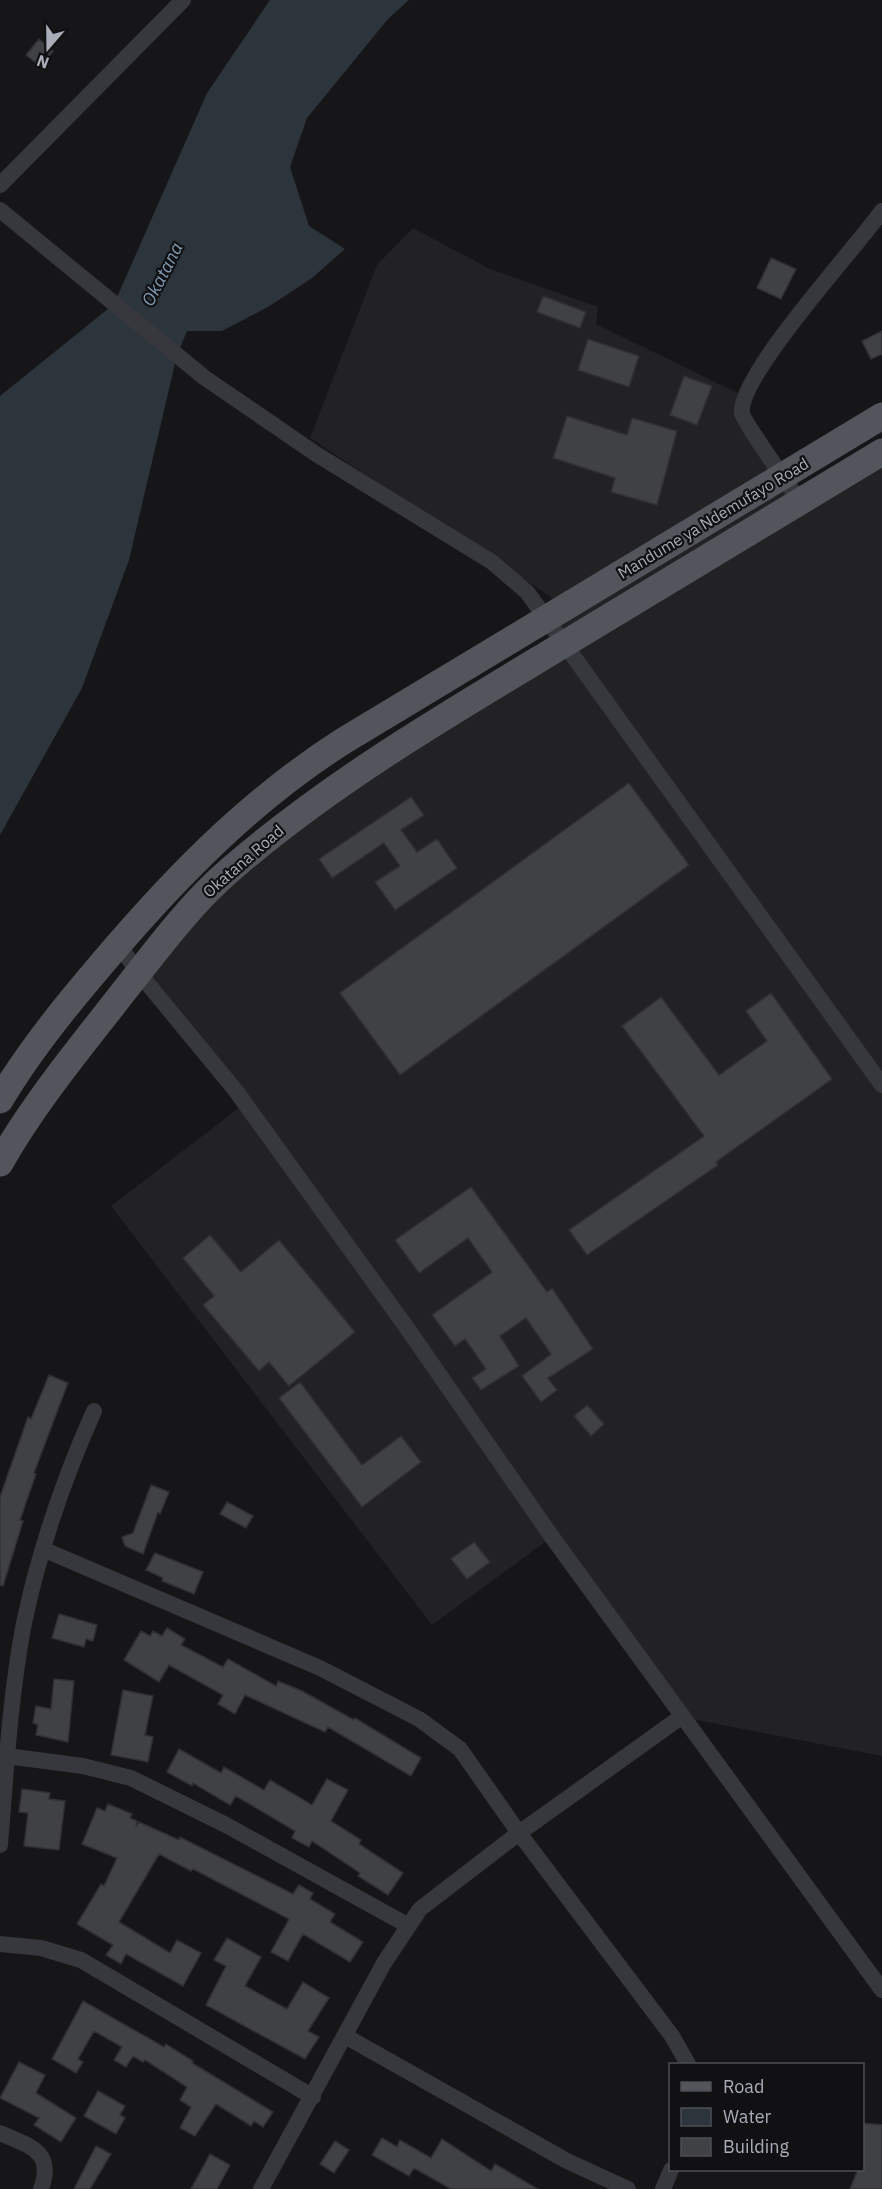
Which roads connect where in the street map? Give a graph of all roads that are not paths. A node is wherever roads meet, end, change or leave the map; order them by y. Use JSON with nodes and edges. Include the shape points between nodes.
{"nodes":[{"id":1,"x":183,"y":0,"type":"edge"},
{"id":2,"x":0,"y":185,"type":"edge"},
{"id":3,"x":0,"y":210,"type":"edge"},
{"id":4,"x":882,"y":211,"type":"edge"},
{"id":5,"x":882,"y":416,"type":"edge"},
{"id":6,"x":882,"y":452,"type":"edge"},
{"id":7,"x":784,"y":475,"type":"junction"},
{"id":8,"x":800,"y":501,"type":"junction"},
{"id":9,"x":544,"y":620,"type":"junction"},
{"id":10,"x":565,"y":644,"type":"junction"},
{"id":11,"x":117,"y":942,"type":"junction"},
{"id":12,"x":138,"y":972,"type":"junction"},
{"id":13,"x":882,"y":1085,"type":"edge"},
{"id":14,"x":0,"y":1100,"type":"edge"},
{"id":15,"x":0,"y":1163,"type":"edge"},
{"id":16,"x":94,"y":1412,"type":"dead end"},
{"id":17,"x":45,"y":1550,"type":"junction"},
{"id":18,"x":681,"y":1717,"type":"junction"},
{"id":19,"x":7,"y":1756,"type":"junction"},
{"id":20,"x":519,"y":1833,"type":"junction"},
{"id":21,"x":0,"y":1845,"type":"edge"},
{"id":22,"x":407,"y":1925,"type":"junction"},
{"id":23,"x":0,"y":1944,"type":"edge"},
{"id":24,"x":882,"y":1990,"type":"edge"},
{"id":25,"x":345,"y":2036,"type":"junction"},
{"id":26,"x":687,"y":2063,"type":"edge"},
{"id":27,"x":313,"y":2097,"type":"junction"},
{"id":28,"x":0,"y":2133,"type":"edge"},
{"id":29,"x":670,"y":2171,"type":"edge"},
{"id":30,"x":41,"y":2189,"type":"edge"},
{"id":31,"x":261,"y":2189,"type":"edge"},
{"id":32,"x":628,"y":2189,"type":"edge"},
{"id":33,"x":663,"y":2189,"type":"edge"}],
"edges":[{"from":1,"to":2,"type":"street"},
{"from":3,"to":9,"type":"street","via":[[205,378],[316,454],[492,562],[527,592]]},
{"from":4,"to":7,"type":"street","via":[[770,351],[744,396],[742,415]]},
{"from":5,"to":7,"type":"main road","name":"Mandume ya Ndemufayo Road"},
{"from":6,"to":8,"type":"main road","name":"Mandume ya Ndemufayo Road"},
{"from":7,"to":8,"type":"street"},
{"from":7,"to":9,"type":"main road","name":"Mandume ya Ndemufayo Road"},
{"from":8,"to":10,"type":"main road","name":"Mandume ya Ndemufayo Road"},
{"from":9,"to":10,"type":"street"},
{"from":9,"to":11,"type":"main road","name":"Okatana Road","via":[[303,768],[199,856]]},
{"from":10,"to":12,"type":"main road","name":"Okatana Road","via":[[408,738],[274,833],[194,905]]},
{"from":10,"to":13,"type":"street"},
{"from":11,"to":12,"type":"street"},
{"from":11,"to":14,"type":"main road","name":"Okatana Road","via":[[44,1033]]},
{"from":12,"to":15,"type":"main road","name":"Okatana Road","via":[[19,1129]]},
{"from":12,"to":18,"type":"street","via":[[236,1091]]},
{"from":16,"to":17,"type":"street","via":[[65,1484]]},
{"from":17,"to":19,"type":"street","via":[[25,1622]]},
{"from":17,"to":20,"type":"street","via":[[320,1668],[418,1719],[460,1749]]},
{"from":18,"to":20,"type":"street"},
{"from":18,"to":24,"type":"street"},
{"from":19,"to":21,"type":"street"},
{"from":19,"to":22,"type":"street","via":[[83,1766],[131,1778],[226,1825]]},
{"from":20,"to":22,"type":"street","via":[[437,1893]]},
{"from":20,"to":26,"type":"street","via":[[672,2036]]},
{"from":22,"to":25,"type":"street"},
{"from":23,"to":27,"type":"street","via":[[41,1948],[81,1960]]},
{"from":25,"to":27,"type":"street"},
{"from":25,"to":32,"type":"street","via":[[567,2161]]},
{"from":27,"to":31,"type":"street"},
{"from":28,"to":30,"type":"street","via":[[34,2148],[46,2163]]},
{"from":29,"to":33,"type":"street"}]}
